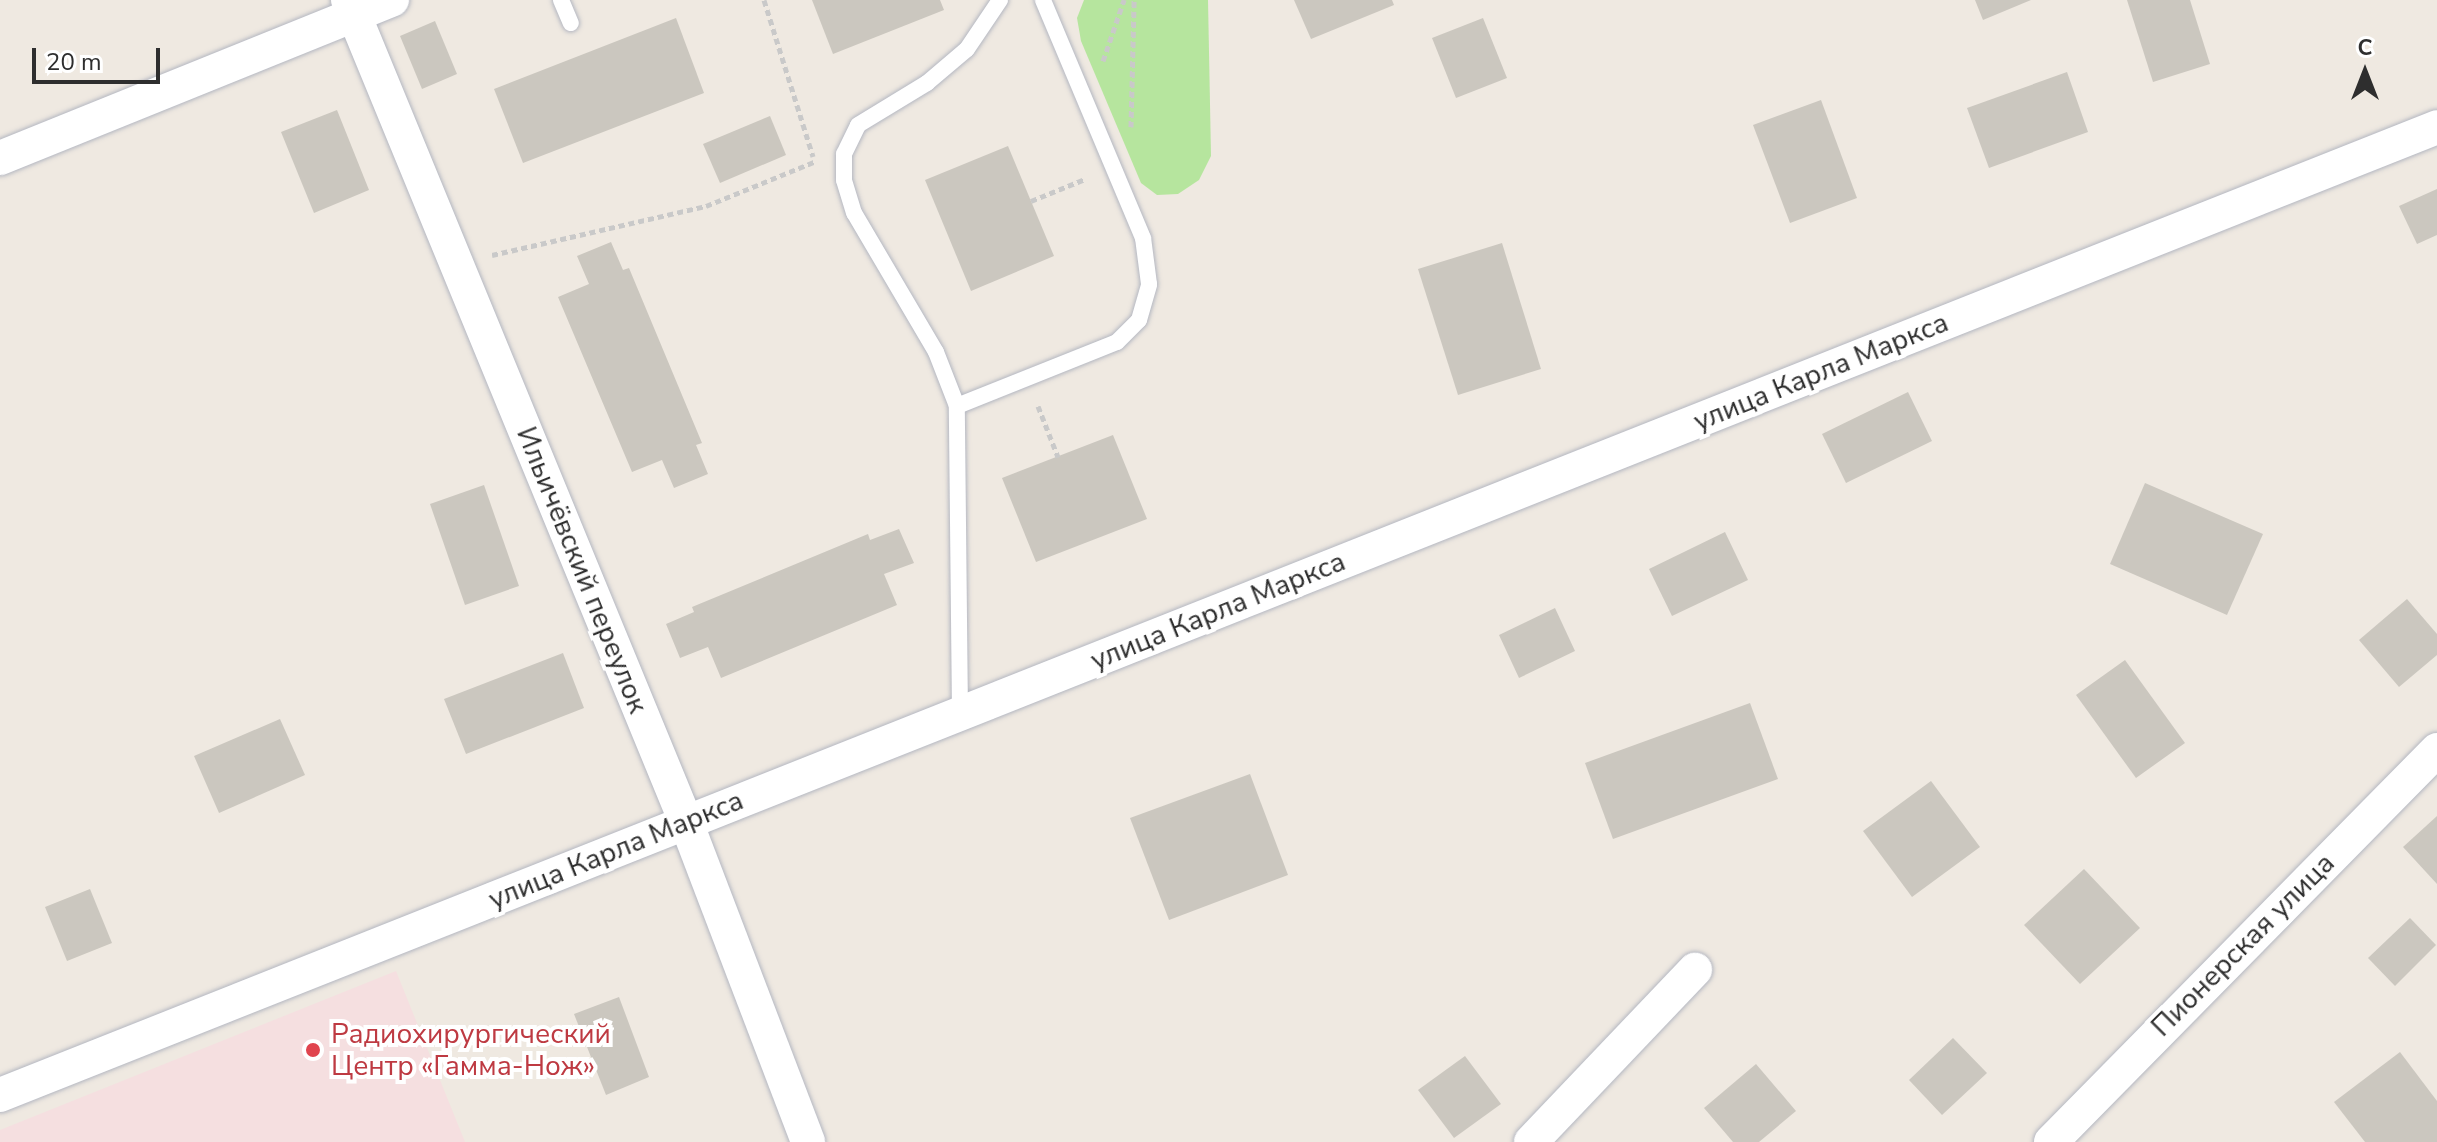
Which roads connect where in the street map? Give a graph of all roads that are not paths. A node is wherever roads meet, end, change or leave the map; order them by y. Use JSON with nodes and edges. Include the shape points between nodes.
{"nodes":[{"id":1,"x":392,"y":0,"type":"edge"},
{"id":2,"x":561,"y":0,"type":"edge"},
{"id":3,"x":1000,"y":0,"type":"edge"},
{"id":4,"x":1043,"y":0,"type":"edge"},
{"id":5,"x":351,"y":8,"type":"edge"},
{"id":6,"x":571,"y":23,"type":"dead end"},
{"id":7,"x":2437,"y":127,"type":"edge"},
{"id":8,"x":0,"y":158,"type":"edge"},
{"id":9,"x":957,"y":406,"type":"junction"},
{"id":10,"x":960,"y":713,"type":"junction"},
{"id":11,"x":2437,"y":750,"type":"edge"},
{"id":12,"x":686,"y":822,"type":"junction"},
{"id":13,"x":1695,"y":970,"type":"dead end"},
{"id":14,"x":0,"y":1095,"type":"edge"},
{"id":15,"x":808,"y":1142,"type":"edge"},
{"id":16,"x":1531,"y":1142,"type":"edge"},
{"id":17,"x":2051,"y":1142,"type":"edge"}],
"edges":[{"from":1,"to":5,"type":"street"},
{"from":2,"to":6,"type":"lane"},
{"from":3,"to":9,"type":"lane","via":[[967,49],[927,83],[858,125],[844,154],[844,180],[854,213],[936,352]]},
{"from":4,"to":9,"type":"lane","via":[[1143,238],[1149,284],[1139,320],[1117,342]]},
{"from":5,"to":8,"type":"street"},
{"from":5,"to":12,"type":"street","name":"Ильичёвский переулок"},
{"from":7,"to":10,"type":"street","name":"улица Карла Маркса"},
{"from":9,"to":10,"type":"lane"},
{"from":10,"to":12,"type":"street","name":"улица Карла Маркса"},
{"from":11,"to":17,"type":"street","name":"Пионерская улица"},
{"from":12,"to":14,"type":"street","name":"улица Карла Маркса"},
{"from":12,"to":15,"type":"street","name":"Ильичёвский переулок"},
{"from":13,"to":16,"type":"street"}]}
